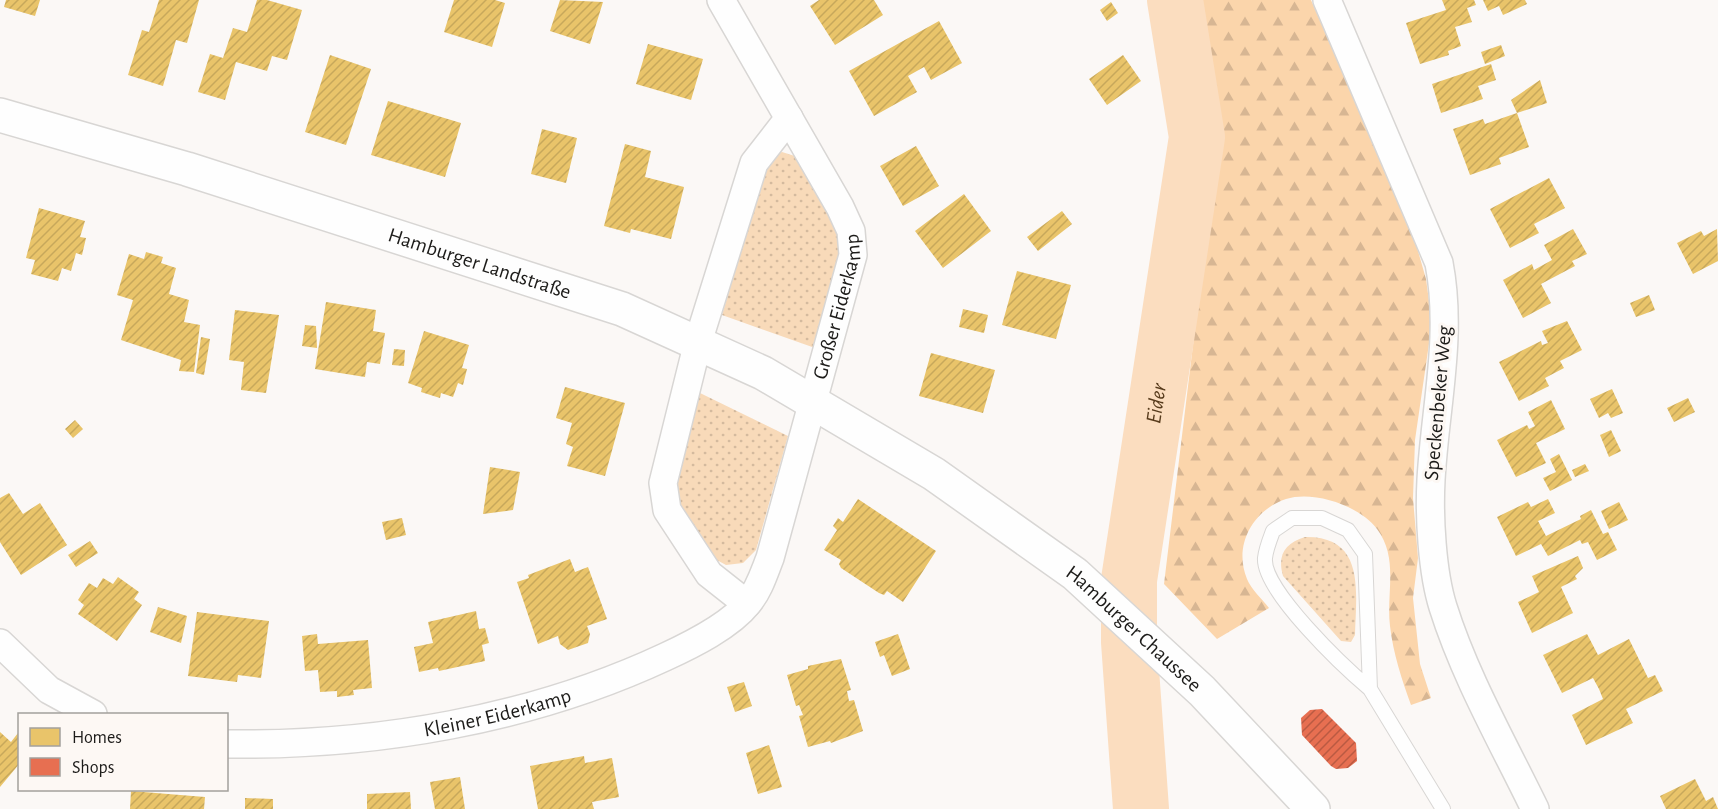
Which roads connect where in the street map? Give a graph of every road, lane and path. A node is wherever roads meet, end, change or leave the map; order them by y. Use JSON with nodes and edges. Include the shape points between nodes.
{"nodes":[{"id":1,"x":721,"y":0,"type":"edge"},
{"id":2,"x":1327,"y":0,"type":"edge"},
{"id":3,"x":0,"y":115,"type":"edge"},
{"id":4,"x":789,"y":118,"type":"junction"},
{"id":5,"x":698,"y":342,"type":"junction"},
{"id":6,"x":814,"y":401,"type":"junction"},
{"id":7,"x":934,"y":474,"type":"joint"},
{"id":8,"x":747,"y":604,"type":"junction"},
{"id":9,"x":0,"y":644,"type":"edge"},
{"id":10,"x":1370,"y":689,"type":"junction"},
{"id":11,"x":91,"y":713,"type":"edge"},
{"id":12,"x":228,"y":744,"type":"edge"},
{"id":13,"x":1313,"y":809,"type":"edge"},
{"id":14,"x":1443,"y":809,"type":"edge"},
{"id":15,"x":1535,"y":809,"type":"edge"}],
"edges":[{"from":1,"to":4,"type":"street","name":"Großer Eiderkamp"},
{"from":2,"to":15,"type":"street","name":"Speckenbeker Weg","via":[[1439,263],[1446,322],[1431,481],[1437,577],[1442,605],[1472,678]]},
{"from":3,"to":5,"type":"main road","name":"Hamburger Landstraße","via":[[187,169],[622,309]]},
{"from":4,"to":5,"type":"street","via":[[754,163]]},
{"from":4,"to":6,"type":"street","name":"Großer Eiderkamp","via":[[851,231],[854,255]]},
{"from":5,"to":6,"type":"main road","name":"Hamburger Landstraße"},
{"from":5,"to":8,"type":"street","via":[[663,483],[668,510],[709,574]]},
{"from":6,"to":7,"type":"main road","name":"Hamburger Landstraße"},
{"from":6,"to":8,"type":"street","name":"Kleiner Eiderkamp","via":[[770,558]]},
{"from":7,"to":13,"type":"main road","name":"Hamburger Chaussee","via":[[1075,574],[1202,691]]},
{"from":8,"to":12,"type":"street","name":"Kleiner Eiderkamp","via":[[699,639],[620,678],[506,713],[375,737],[288,745]]},
{"from":9,"to":11,"type":"street","via":[[49,690]]},
{"from":10,"to":10,"type":"lane","via":[[1365,554],[1348,530],[1322,518],[1292,518],[1272,531],[1264,559],[1274,588],[1343,667]]},
{"from":10,"to":14,"type":"lane"}]}
